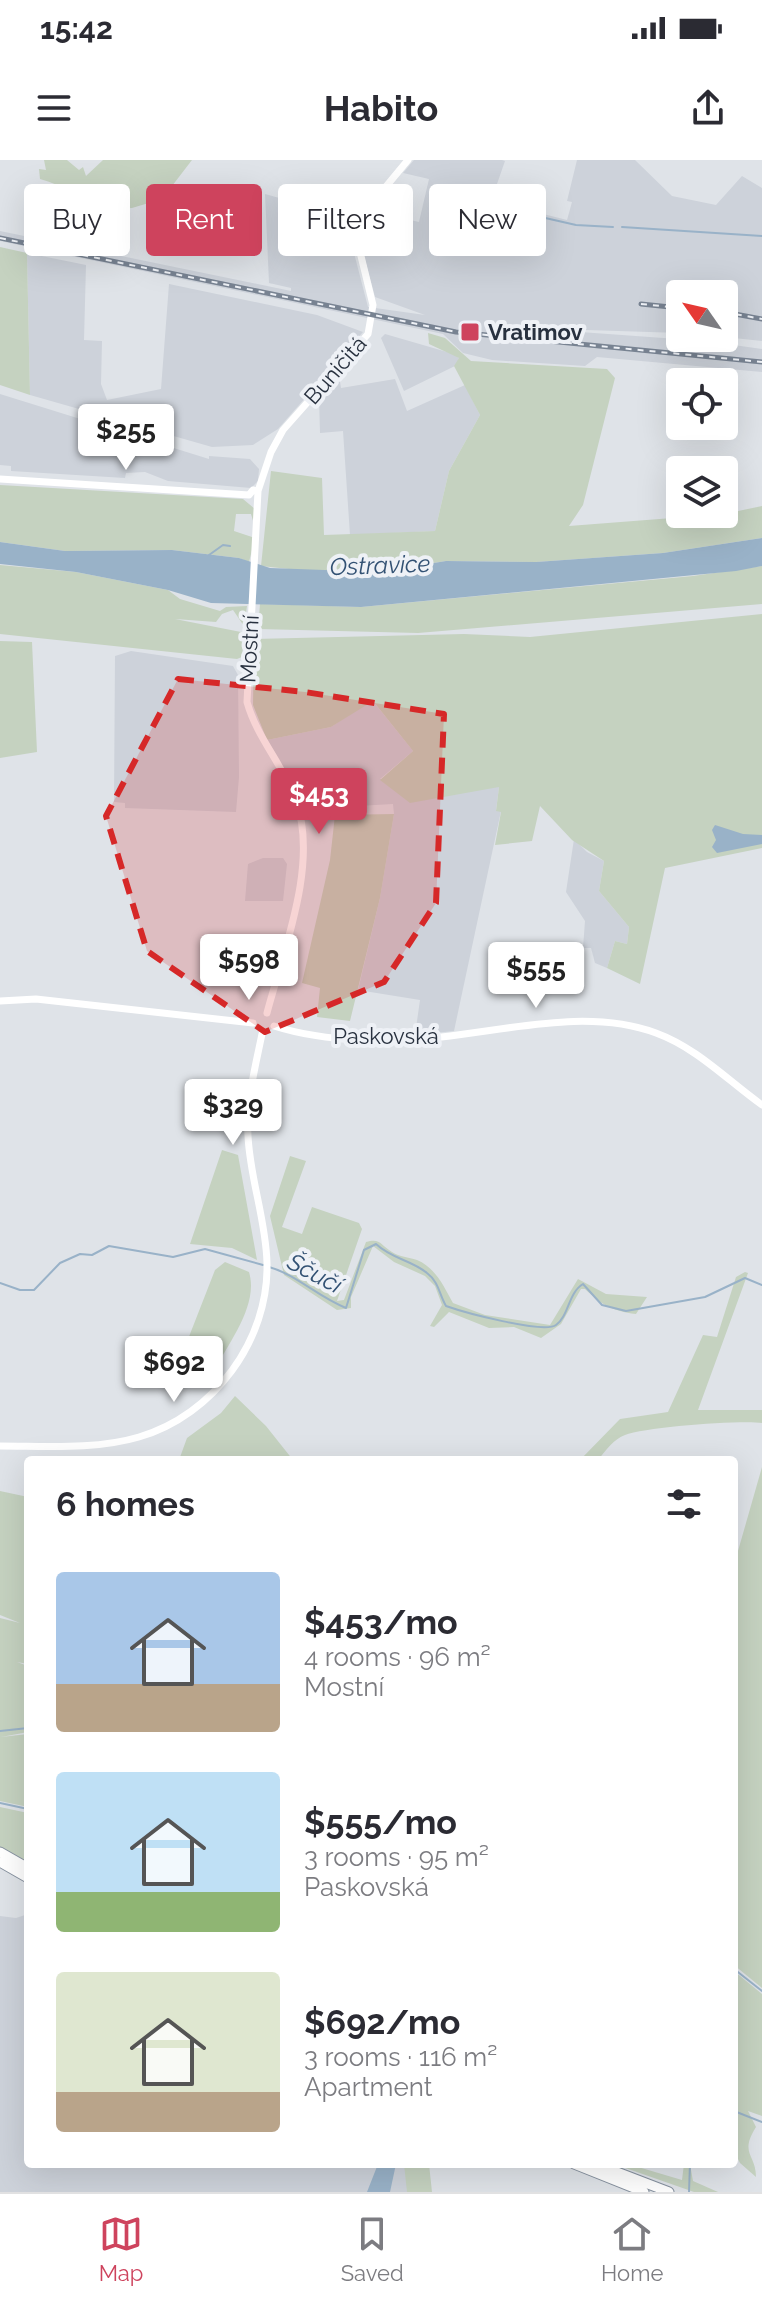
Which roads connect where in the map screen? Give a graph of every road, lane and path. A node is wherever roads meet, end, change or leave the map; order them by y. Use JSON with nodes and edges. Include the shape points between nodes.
{"nodes":[{"id":1,"x":408,"y":160,"type":"edge"},
{"id":2,"x":0,"y":479,"type":"edge"},
{"id":3,"x":255,"y":495,"type":"junction"},
{"id":4,"x":255,"y":556,"type":"joint"},
{"id":5,"x":0,"y":1001,"type":"edge"},
{"id":6,"x":267,"y":1013,"type":"junction"},
{"id":7,"x":253,"y":1023,"type":"junction"},
{"id":8,"x":274,"y":1026,"type":"junction"},
{"id":9,"x":262,"y":1034,"type":"junction"},
{"id":10,"x":762,"y":1105,"type":"edge"},
{"id":11,"x":0,"y":1446,"type":"edge"},
{"id":12,"x":0,"y":1852,"type":"edge"},
{"id":13,"x":0,"y":1862,"type":"edge"},
{"id":14,"x":24,"y":1866,"type":"edge"},
{"id":15,"x":24,"y":1876,"type":"edge"},
{"id":16,"x":584,"y":2168,"type":"edge"},
{"id":17,"x":606,"y":2168,"type":"edge"},
{"id":18,"x":644,"y":2192,"type":"edge"},
{"id":19,"x":669,"y":2192,"type":"edge"}],
"edges":[{"from":1,"to":3,"type":"main road","name":"Buničitá","via":[[366,211],[359,230],[373,305],[368,334],[283,430]]},
{"from":2,"to":3,"type":"main road"},
{"from":3,"to":4,"type":"main road","name":"Buničitá"},
{"from":4,"to":6,"type":"main road","name":"Mostní","via":[[247,702],[256,729],[296,800],[304,844],[296,901]]},
{"from":5,"to":7,"type":"main road","via":[[63,1001]]},
{"from":6,"to":7,"type":"main road"},
{"from":6,"to":8,"type":"main road"},
{"from":7,"to":9,"type":"main road"},
{"from":8,"to":9,"type":"main road"},
{"from":8,"to":10,"type":"main road","name":"Paskovská","via":[[328,1036],[424,1039],[564,1022],[634,1027],[679,1042]]},
{"from":9,"to":11,"type":"main road","via":[[248,1123],[267,1271],[258,1322],[244,1352],[218,1388],[179,1419],[140,1437],[94,1445]]},
{"from":12,"to":14,"type":"highway"},
{"from":13,"to":15,"type":"highway"},
{"from":16,"to":18,"type":"highway"},
{"from":17,"to":19,"type":"highway"}]}
